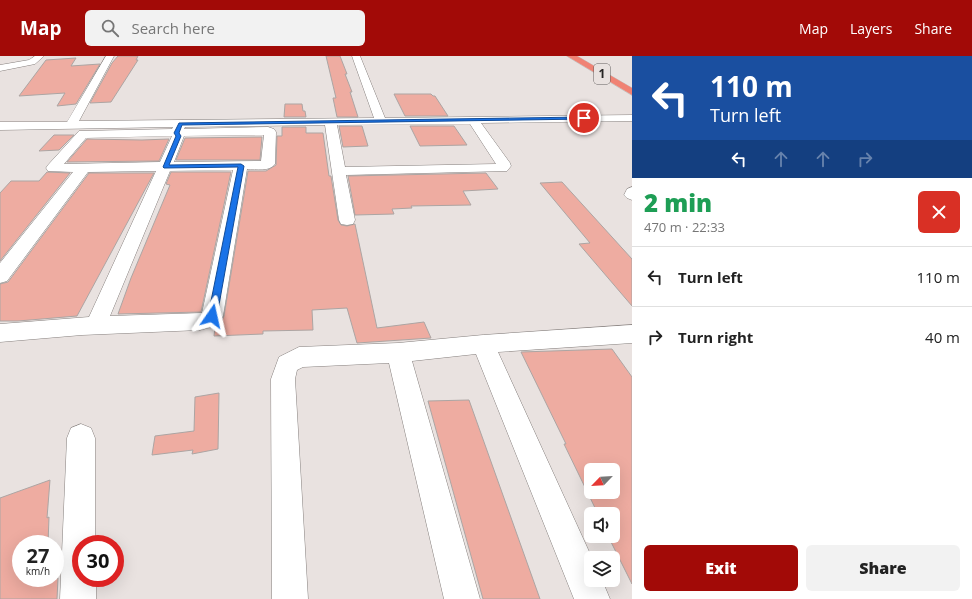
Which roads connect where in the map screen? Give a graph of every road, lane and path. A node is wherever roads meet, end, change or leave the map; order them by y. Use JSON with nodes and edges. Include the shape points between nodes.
{"nodes":[{"id":1,"x":40,"y":56,"type":"edge"},
{"id":2,"x":110,"y":56,"type":"edge"},
{"id":3,"x":356,"y":56,"type":"edge"},
{"id":4,"x":572,"y":56,"type":"edge"},
{"id":5,"x":0,"y":67,"type":"edge"},
{"id":6,"x":632,"y":92,"type":"edge"},
{"id":7,"x":632,"y":118,"type":"edge"},
{"id":8,"x":473,"y":120,"type":"junction"},
{"id":9,"x":330,"y":122,"type":"junction"},
{"id":10,"x":381,"y":122,"type":"junction"},
{"id":11,"x":71,"y":125,"type":"junction"},
{"id":12,"x":0,"y":126,"type":"edge"},
{"id":13,"x":178,"y":128,"type":"junction"},
{"id":14,"x":241,"y":166,"type":"junction"},
{"id":15,"x":161,"y":167,"type":"junction"},
{"id":16,"x":84,"y":168,"type":"junction"},
{"id":17,"x":338,"y":171,"type":"junction"},
{"id":18,"x":347,"y":220,"type":"dead end"},
{"id":19,"x":0,"y":276,"type":"edge"},
{"id":20,"x":89,"y":325,"type":"junction"},
{"id":21,"x":0,"y":333,"type":"edge"},
{"id":22,"x":629,"y":339,"type":"edge"},
{"id":23,"x":483,"y":344,"type":"junction"},
{"id":24,"x":398,"y":353,"type":"junction"},
{"id":25,"x":81,"y":438,"type":"dead end"},
{"id":26,"x":78,"y":599,"type":"edge"},
{"id":27,"x":290,"y":599,"type":"edge"},
{"id":28,"x":462,"y":599,"type":"edge"},
{"id":29,"x":592,"y":599,"type":"edge"}],
"edges":[{"from":1,"to":5,"type":"street","via":[[32,62]]},
{"from":2,"to":11,"type":"street"},
{"from":3,"to":10,"type":"street"},
{"from":4,"to":6,"type":"highway","number":"1"},
{"from":7,"to":8,"type":"street"},
{"from":8,"to":10,"type":"street"},
{"from":8,"to":17,"type":"street","via":[[503,163],[502,168]]},
{"from":9,"to":10,"type":"street"},
{"from":9,"to":13,"type":"street"},
{"from":9,"to":17,"type":"street"},
{"from":11,"to":12,"type":"street"},
{"from":11,"to":13,"type":"street"},
{"from":13,"to":14,"type":"street","via":[[270,132],[268,164]]},
{"from":13,"to":15,"type":"street","via":[[170,136]]},
{"from":13,"to":16,"type":"street","via":[[82,134],[53,168]]},
{"from":14,"to":15,"type":"street"},
{"from":14,"to":20,"type":"street","via":[[210,319],[200,322]]},
{"from":15,"to":16,"type":"street"},
{"from":15,"to":20,"type":"street"},
{"from":16,"to":19,"type":"street"},
{"from":17,"to":18,"type":"street"},
{"from":20,"to":21,"type":"street"},
{"from":22,"to":23,"type":"street"},
{"from":23,"to":24,"type":"street"},
{"from":23,"to":29,"type":"street"},
{"from":24,"to":27,"type":"street","via":[[300,357],[288,364],[283,379]]},
{"from":24,"to":28,"type":"street"},
{"from":25,"to":26,"type":"street"}]}
